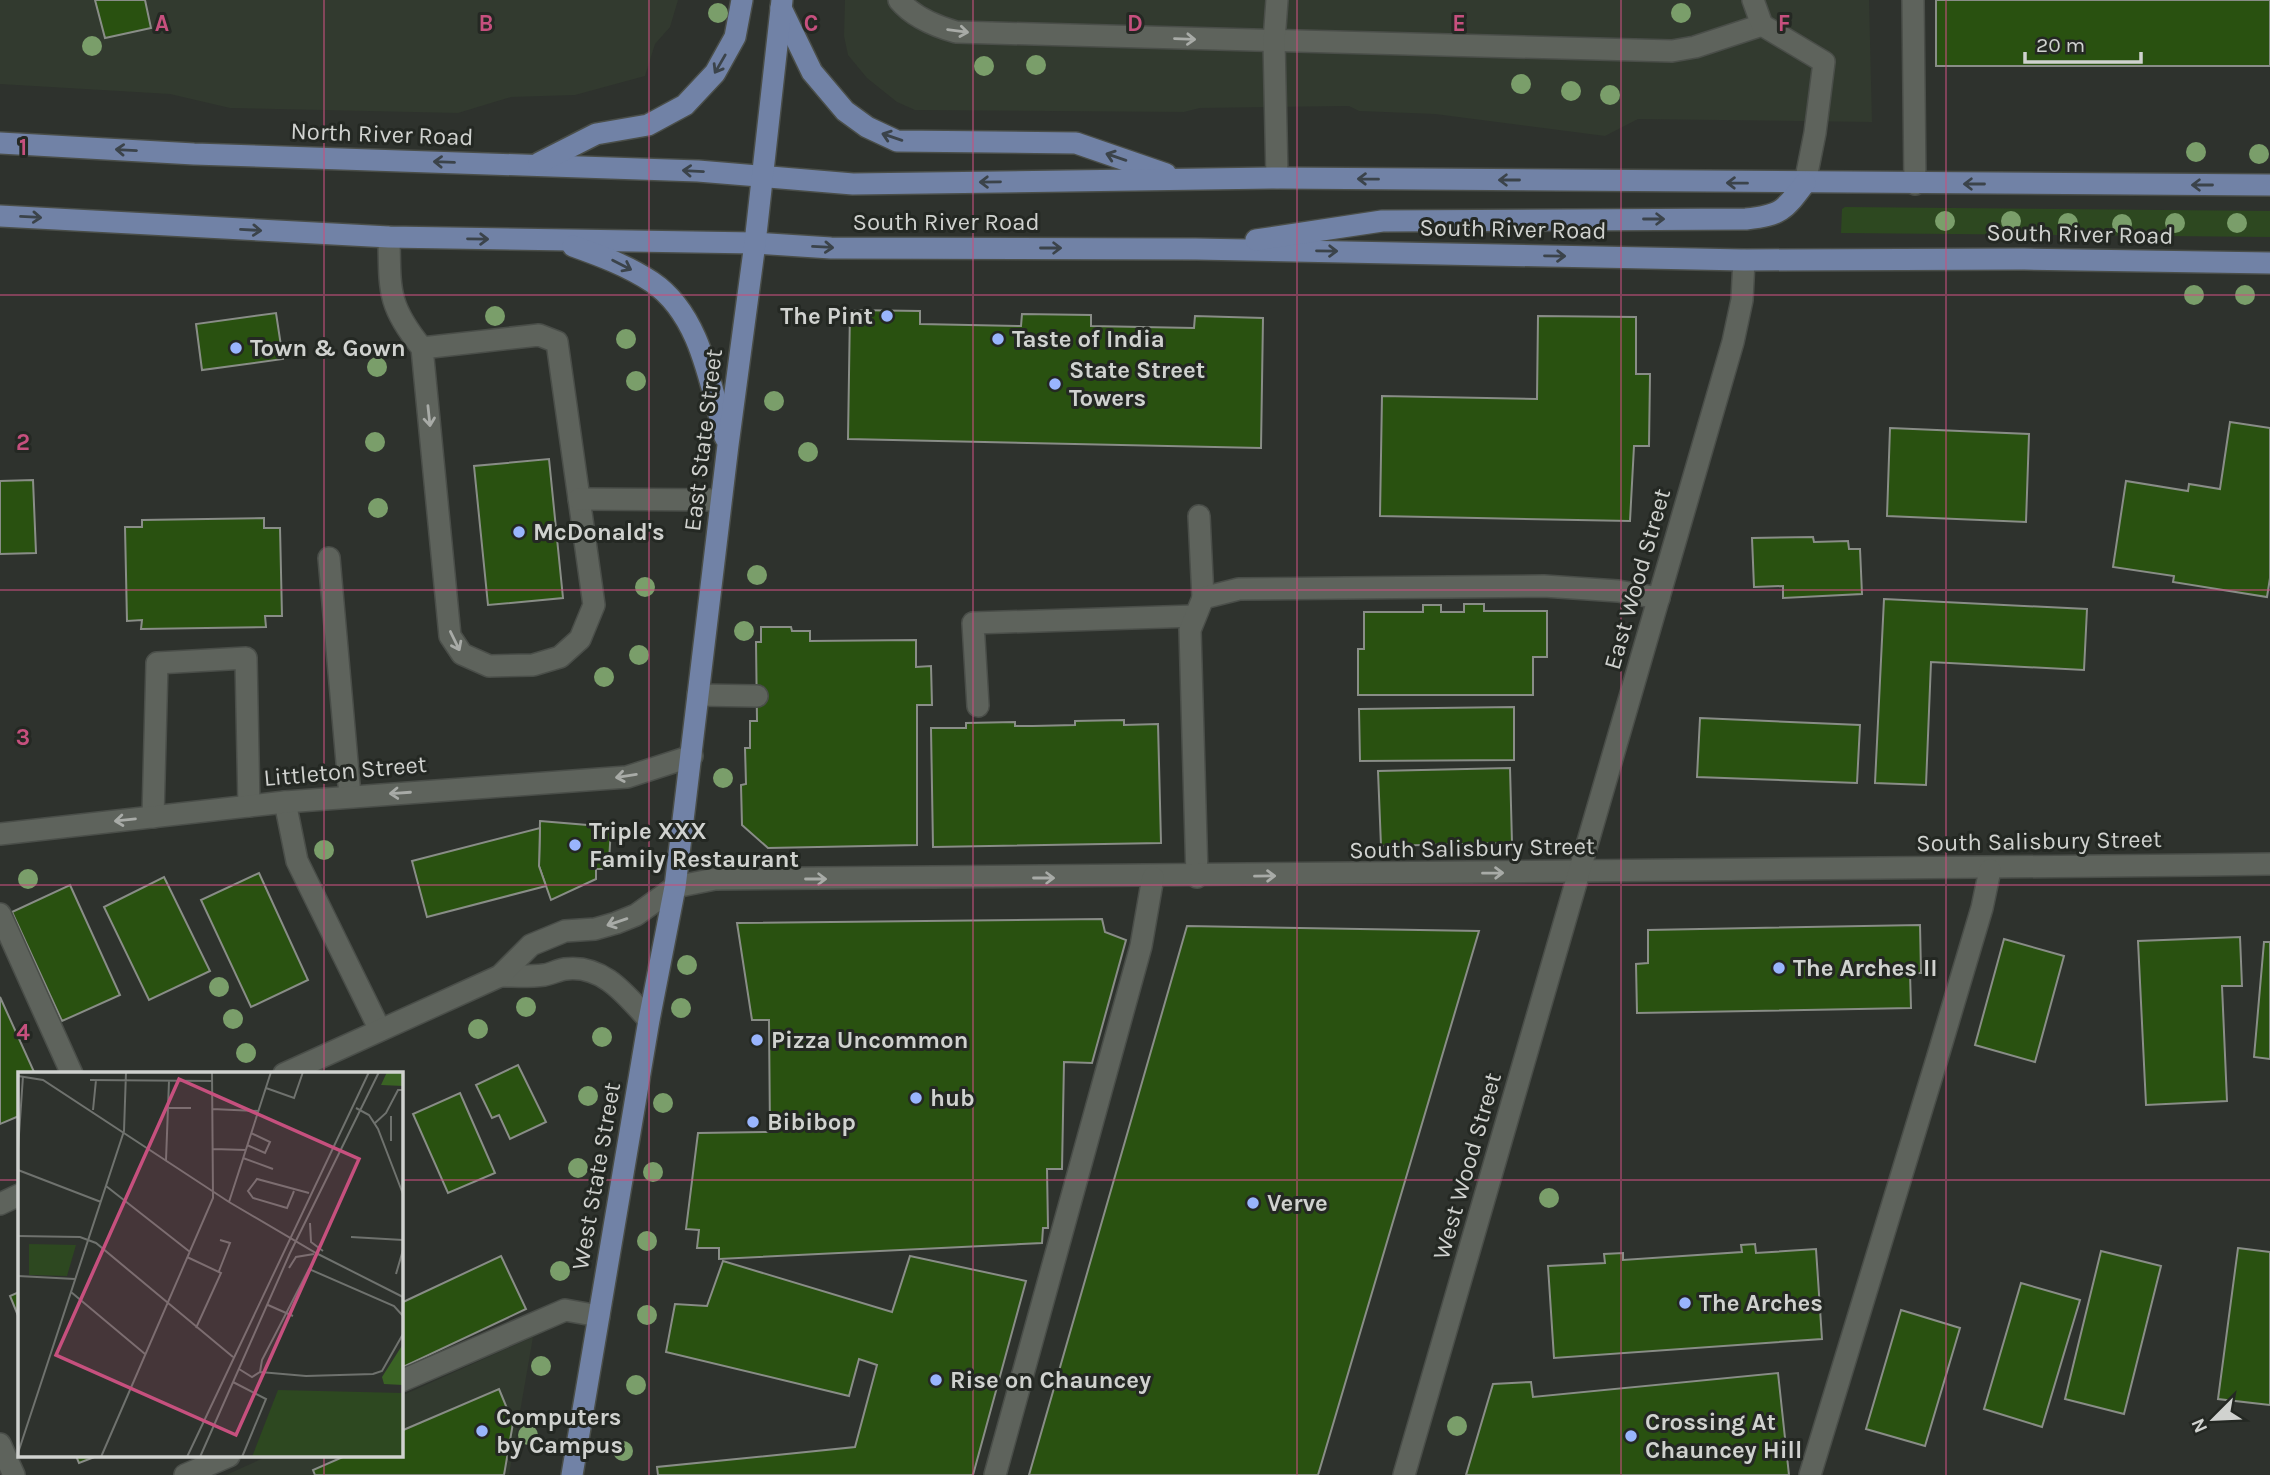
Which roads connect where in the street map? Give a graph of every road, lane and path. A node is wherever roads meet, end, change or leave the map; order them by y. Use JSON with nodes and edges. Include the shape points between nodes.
{"nodes":[{"id":1,"x":742,"y":0,"type":"edge"},
{"id":2,"x":899,"y":0,"type":"edge"},
{"id":3,"x":1277,"y":0,"type":"edge"},
{"id":4,"x":1753,"y":0,"type":"edge"},
{"id":5,"x":1913,"y":0,"type":"edge"},
{"id":6,"x":781,"y":4,"type":"edge"},
{"id":7,"x":1762,"y":24,"type":"junction"},
{"id":8,"x":1275,"y":41,"type":"junction"},
{"id":9,"x":0,"y":143,"type":"edge"},
{"id":10,"x":536,"y":165,"type":"junction"},
{"id":11,"x":761,"y":176,"type":"junction"},
{"id":12,"x":1277,"y":178,"type":"junction"},
{"id":13,"x":1181,"y":179,"type":"junction"},
{"id":14,"x":1805,"y":183,"type":"junction"},
{"id":15,"x":1915,"y":184,"type":"junction"},
{"id":16,"x":2270,"y":185,"type":"edge"},
{"id":17,"x":0,"y":216,"type":"edge"},
{"id":18,"x":389,"y":237,"type":"junction"},
{"id":19,"x":558,"y":241,"type":"junction"},
{"id":20,"x":755,"y":243,"type":"junction"},
{"id":21,"x":1196,"y":249,"type":"junction"},
{"id":22,"x":1744,"y":260,"type":"junction"},
{"id":23,"x":2270,"y":262,"type":"edge"},
{"id":24,"x":422,"y":348,"type":"junction"},
{"id":25,"x":728,"y":445,"type":"junction"},
{"id":26,"x":579,"y":499,"type":"junction"},
{"id":27,"x":721,"y":500,"type":"junction"},
{"id":28,"x":1199,"y":516,"type":"dead end"},
{"id":29,"x":329,"y":558,"type":"dead end"},
{"id":30,"x":1659,"y":598,"type":"junction"},
{"id":31,"x":1199,"y":607,"type":"junction"},
{"id":32,"x":698,"y":695,"type":"junction"},
{"id":33,"x":757,"y":696,"type":"dead end"},
{"id":34,"x":978,"y":706,"type":"dead end"},
{"id":35,"x":692,"y":756,"type":"junction"},
{"id":36,"x":350,"y":796,"type":"junction"},
{"id":37,"x":285,"y":802,"type":"junction"},
{"id":38,"x":249,"y":806,"type":"junction"},
{"id":39,"x":153,"y":817,"type":"junction"},
{"id":40,"x":0,"y":834,"type":"edge"},
{"id":41,"x":2270,"y":864,"type":"edge"},
{"id":42,"x":1990,"y":870,"type":"junction"},
{"id":43,"x":1579,"y":872,"type":"junction"},
{"id":44,"x":1153,"y":877,"type":"junction"},
{"id":45,"x":1197,"y":877,"type":"junction"},
{"id":46,"x":675,"y":887,"type":"junction"},
{"id":47,"x":0,"y":914,"type":"edge"},
{"id":48,"x":500,"y":976,"type":"junction"},
{"id":49,"x":649,"y":1020,"type":"junction"},
{"id":50,"x":380,"y":1030,"type":"junction"},
{"id":51,"x":71,"y":1072,"type":"edge"},
{"id":52,"x":288,"y":1072,"type":"edge"},
{"id":53,"x":18,"y":1195,"type":"edge"},
{"id":54,"x":0,"y":1204,"type":"edge"},
{"id":55,"x":599,"y":1316,"type":"junction"},
{"id":56,"x":402,"y":1381,"type":"edge"},
{"id":57,"x":0,"y":1444,"type":"edge"},
{"id":58,"x":223,"y":1458,"type":"edge"},
{"id":59,"x":14,"y":1475,"type":"edge"},
{"id":60,"x":185,"y":1475,"type":"edge"},
{"id":61,"x":572,"y":1475,"type":"edge"},
{"id":62,"x":995,"y":1475,"type":"edge"},
{"id":63,"x":1404,"y":1475,"type":"edge"},
{"id":64,"x":1810,"y":1475,"type":"edge"}],
"edges":[{"from":1,"to":10,"type":"main road","one_way":true,"via":[[735,37],[715,73],[685,105],[648,125],[596,134]]},
{"from":2,"to":8,"type":"street","one_way":true,"via":[[934,26],[956,32]]},
{"from":3,"to":8,"type":"street"},
{"from":4,"to":7,"type":"street"},
{"from":5,"to":15,"type":"street"},
{"from":6,"to":11,"type":"main road","name":"East State Street"},
{"from":13,"to":6,"type":"main road","one_way":true,"via":[[1076,144],[898,141],[867,127],[845,110],[813,72]]},
{"from":7,"to":8,"type":"street","via":[[1672,51]]},
{"from":7,"to":14,"type":"street","via":[[1824,62]]},
{"from":8,"to":12,"type":"street"},
{"from":10,"to":9,"type":"main road","name":"North River Road","one_way":true},
{"from":11,"to":10,"type":"main road","name":"North River Road","one_way":true},
{"from":13,"to":11,"type":"main road","name":"South River Road","one_way":true,"via":[[853,184]]},
{"from":11,"to":20,"type":"main road","name":"East State Street"},
{"from":12,"to":13,"type":"main road","name":"South River Road"},
{"from":14,"to":12,"type":"main road","name":"South River Road","one_way":true},
{"from":14,"to":15,"type":"main road","name":"South River Road"},
{"from":21,"to":14,"type":"main road","one_way":true,"via":[[1382,221],[1746,219],[1787,208]]},
{"from":16,"to":15,"type":"main road","name":"South River Road","one_way":true},
{"from":17,"to":18,"type":"main road","one_way":true},
{"from":18,"to":19,"type":"main road","one_way":true},
{"from":18,"to":24,"type":"street","via":[[390,292],[402,324]]},
{"from":19,"to":20,"type":"main road"},
{"from":19,"to":25,"type":"main road","one_way":true,"via":[[619,263],[655,284],[676,305],[692,329]]},
{"from":20,"to":21,"type":"main road","name":"South River Road","one_way":true,"via":[[831,248]]},
{"from":20,"to":25,"type":"main road","name":"East State Street"},
{"from":21,"to":22,"type":"main road","name":"South River Road","one_way":true},
{"from":22,"to":23,"type":"main road","name":"South River Road"},
{"from":22,"to":30,"type":"street","name":"East Wood Street","via":[[1742,300],[1732,342]]},
{"from":24,"to":26,"type":"street","via":[[538,335],[557,342]]},
{"from":24,"to":26,"type":"street","one_way":true,"via":[[450,636],[462,654],[489,666],[533,665],[560,657],[580,639],[594,605]]},
{"from":25,"to":27,"type":"main road","name":"East State Street"},
{"from":26,"to":27,"type":"street"},
{"from":27,"to":32,"type":"main road","name":"East State Street"},
{"from":28,"to":31,"type":"street"},
{"from":29,"to":36,"type":"street"},
{"from":30,"to":31,"type":"street","via":[[1544,586],[1239,589]]},
{"from":30,"to":43,"type":"street","name":"East Wood Street"},
{"from":31,"to":34,"type":"street","via":[[973,623]]},
{"from":31,"to":45,"type":"street","via":[[1191,630]]},
{"from":32,"to":33,"type":"street"},
{"from":32,"to":35,"type":"main road","name":"East State Street"},
{"from":35,"to":36,"type":"street","name":"Littleton Street","one_way":true,"via":[[627,777]]},
{"from":35,"to":46,"type":"main road","name":"East State Street"},
{"from":36,"to":37,"type":"street","name":"Littleton Street"},
{"from":37,"to":38,"type":"street","name":"Littleton Street"},
{"from":37,"to":50,"type":"street","via":[[297,860]]},
{"from":38,"to":39,"type":"street","name":"Littleton Street"},
{"from":38,"to":39,"type":"street","via":[[246,658],[157,663]]},
{"from":39,"to":40,"type":"street","name":"Littleton Street","one_way":true},
{"from":41,"to":42,"type":"street","name":"South Salisbury Street"},
{"from":42,"to":43,"type":"street","name":"South Salisbury Street"},
{"from":42,"to":64,"type":"street"},
{"from":45,"to":43,"type":"street","name":"South Salisbury Street","one_way":true},
{"from":43,"to":63,"type":"street","name":"West Wood Street"},
{"from":44,"to":45,"type":"street","name":"South Salisbury Street"},
{"from":46,"to":44,"type":"street","name":"South Salisbury Street","one_way":true,"via":[[715,879]]},
{"from":44,"to":62,"type":"street","via":[[1140,946]]},
{"from":46,"to":48,"type":"street","one_way":true,"via":[[636,915],[531,944]]},
{"from":46,"to":49,"type":"main road","name":"West State Street"},
{"from":47,"to":51,"type":"street"},
{"from":48,"to":49,"type":"street","via":[[586,970],[622,990]]},
{"from":48,"to":50,"type":"street"},
{"from":49,"to":55,"type":"main road","name":"West State Street"},
{"from":50,"to":52,"type":"street"},
{"from":53,"to":54,"type":"street"},
{"from":55,"to":56,"type":"street","via":[[565,1310]]},
{"from":55,"to":61,"type":"main road","name":"West State Street"},
{"from":57,"to":59,"type":"street"},
{"from":58,"to":60,"type":"street"}]}
